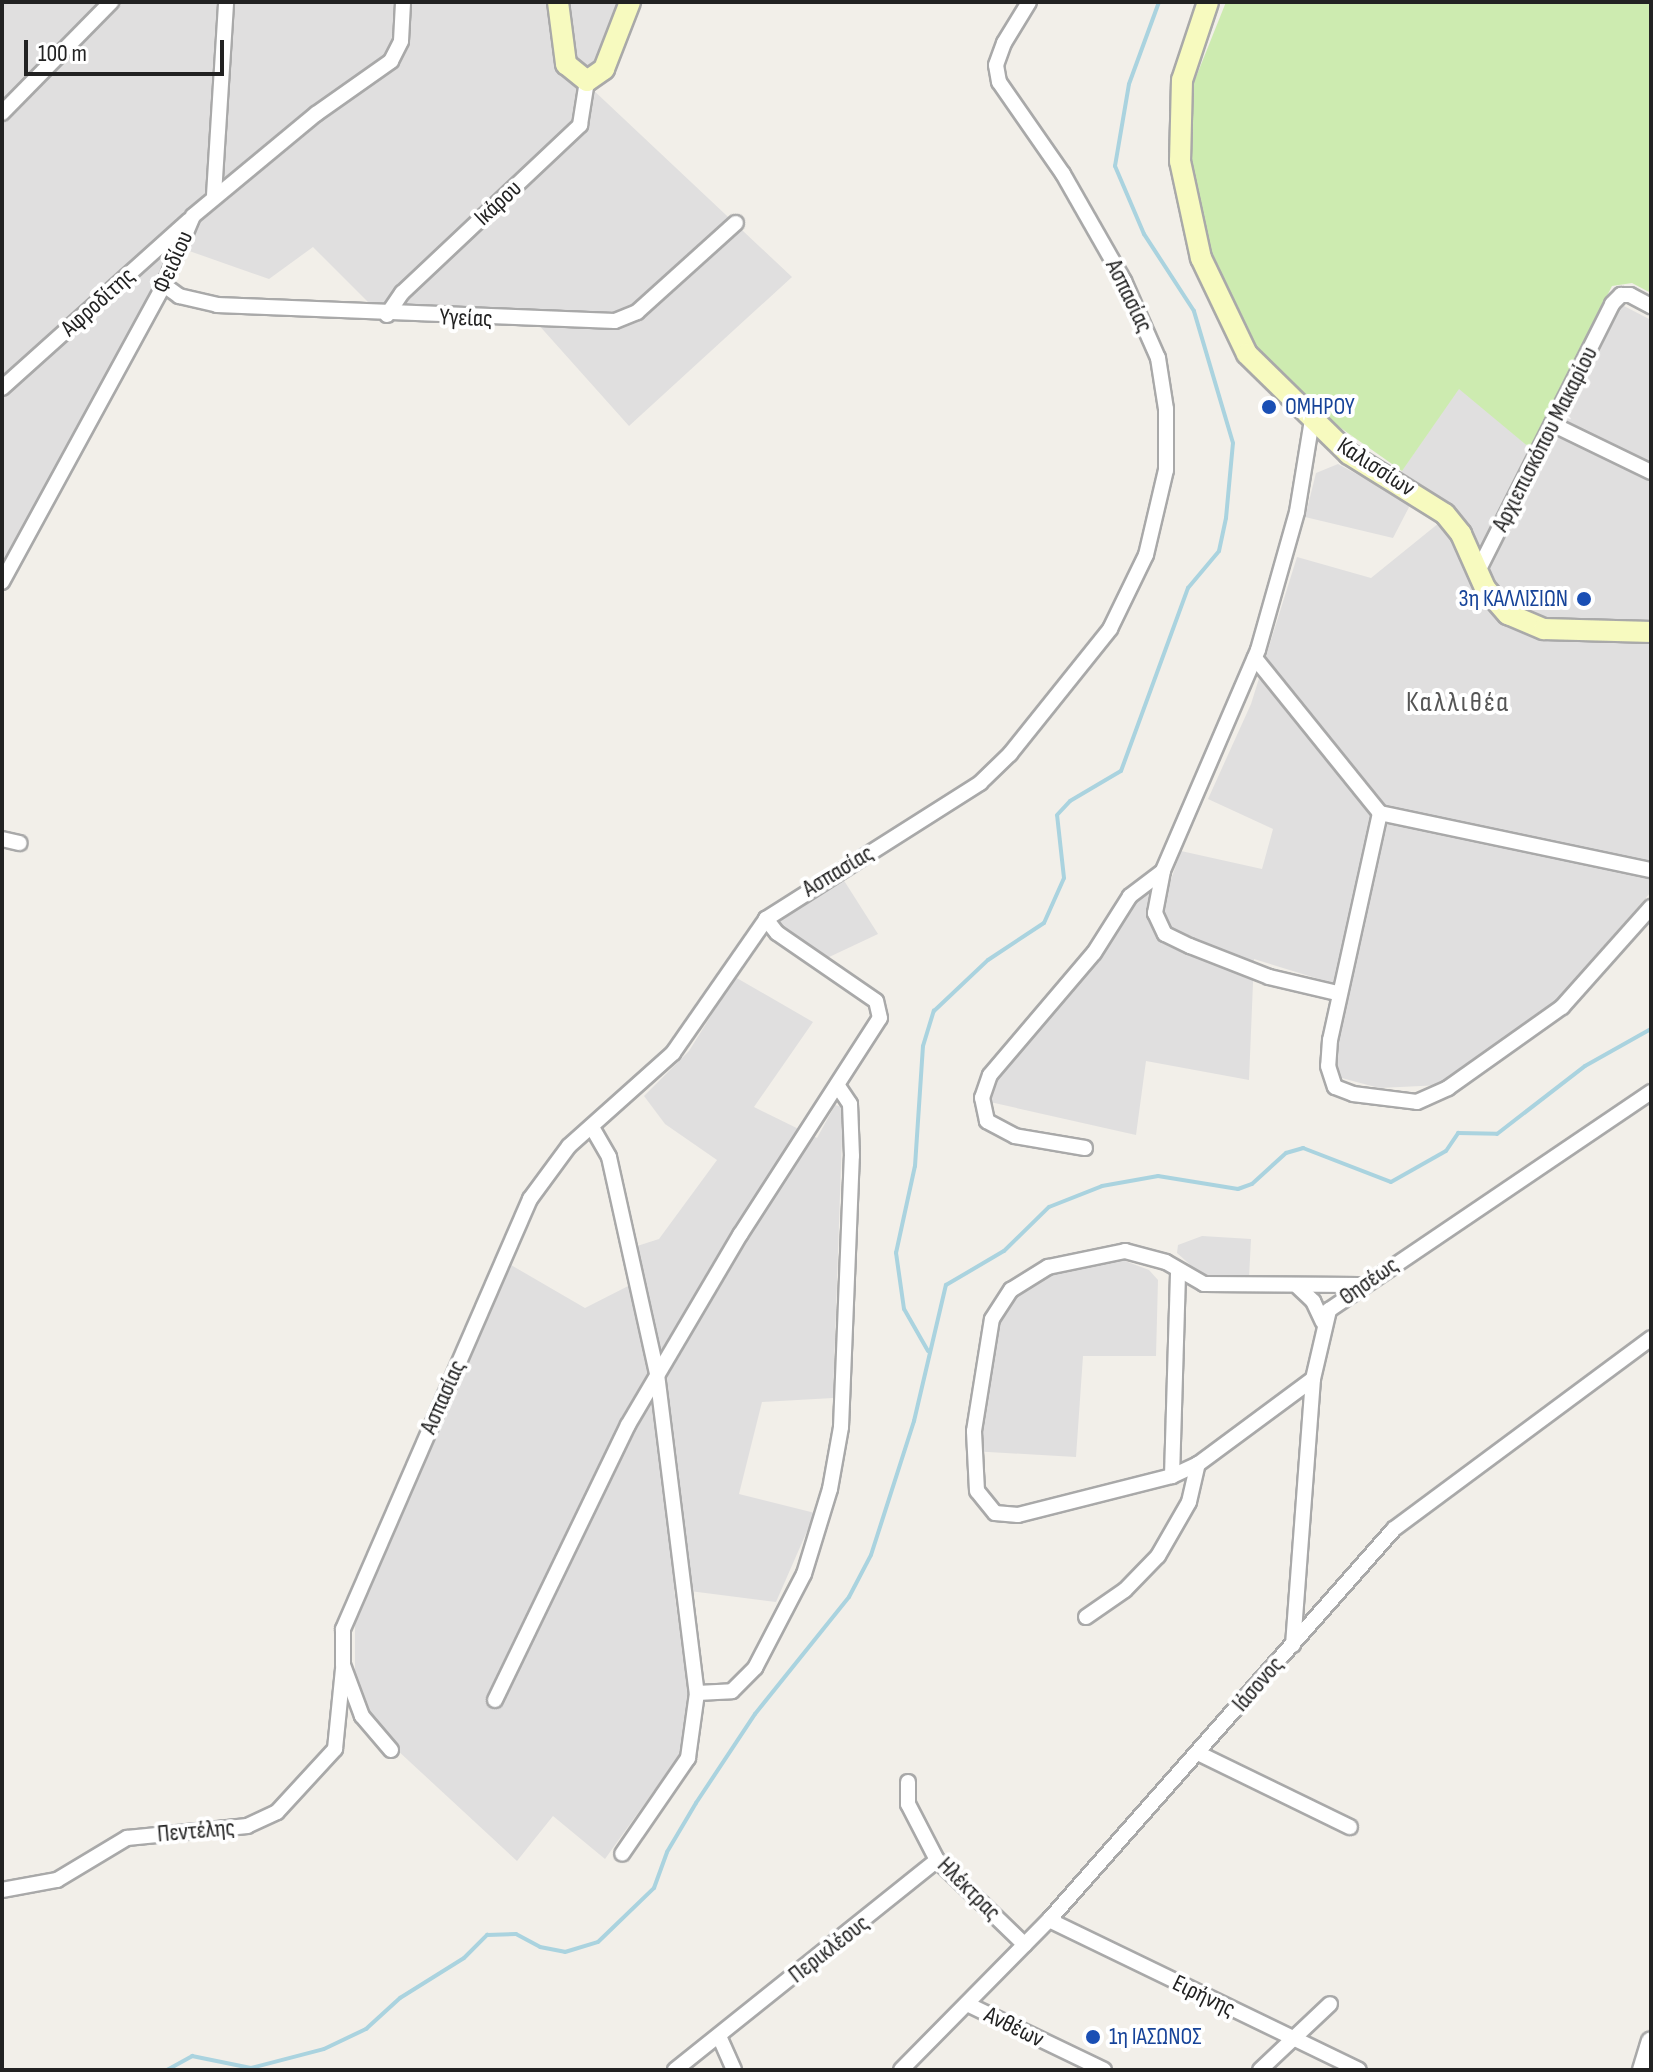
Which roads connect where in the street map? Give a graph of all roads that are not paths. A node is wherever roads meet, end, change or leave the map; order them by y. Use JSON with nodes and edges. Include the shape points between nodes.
{"nodes":[{"id":1,"x":111,"y":2,"type":"edge"},
{"id":2,"x":226,"y":2,"type":"edge"},
{"id":3,"x":403,"y":2,"type":"edge"},
{"id":4,"x":558,"y":2,"type":"edge"},
{"id":5,"x":630,"y":2,"type":"edge"},
{"id":6,"x":1029,"y":2,"type":"edge"},
{"id":7,"x":1208,"y":2,"type":"edge"},
{"id":8,"x":587,"y":81,"type":"junction"},
{"id":9,"x":2,"y":113,"type":"edge"},
{"id":10,"x":214,"y":195,"type":"junction"},
{"id":11,"x":193,"y":216,"type":"junction"},
{"id":12,"x":736,"y":223,"type":"dead end"},
{"id":13,"x":164,"y":285,"type":"junction"},
{"id":14,"x":1651,"y":306,"type":"edge"},
{"id":15,"x":387,"y":315,"type":"junction"},
{"id":16,"x":2,"y":388,"type":"edge"},
{"id":17,"x":1312,"y":420,"type":"junction"},
{"id":18,"x":1552,"y":424,"type":"junction"},
{"id":19,"x":1651,"y":472,"type":"edge"},
{"id":20,"x":1477,"y":573,"type":"junction"},
{"id":21,"x":2,"y":582,"type":"edge"},
{"id":22,"x":1651,"y":632,"type":"edge"},
{"id":23,"x":1255,"y":658,"type":"junction"},
{"id":24,"x":1380,"y":813,"type":"junction"},
{"id":25,"x":2,"y":839,"type":"edge"},
{"id":26,"x":20,"y":843,"type":"dead end"},
{"id":27,"x":1651,"y":870,"type":"edge"},
{"id":28,"x":1163,"y":871,"type":"junction"},
{"id":29,"x":1651,"y":907,"type":"edge"},
{"id":30,"x":766,"y":919,"type":"junction"},
{"id":31,"x":1337,"y":993,"type":"junction"},
{"id":32,"x":838,"y":1086,"type":"junction"},
{"id":33,"x":1651,"y":1092,"type":"edge"},
{"id":34,"x":593,"y":1129,"type":"junction"},
{"id":35,"x":1085,"y":1148,"type":"dead end"},
{"id":36,"x":1178,"y":1271,"type":"junction"},
{"id":37,"x":1360,"y":1285,"type":"junction"},
{"id":38,"x":1298,"y":1287,"type":"junction"},
{"id":39,"x":1323,"y":1322,"type":"junction"},
{"id":40,"x":1651,"y":1338,"type":"edge"},
{"id":41,"x":657,"y":1374,"type":"junction"},
{"id":42,"x":1313,"y":1379,"type":"junction"},
{"id":43,"x":1198,"y":1464,"type":"junction"},
{"id":44,"x":1172,"y":1476,"type":"junction"},
{"id":45,"x":1086,"y":1617,"type":"dead end"},
{"id":46,"x":1293,"y":1645,"type":"junction"},
{"id":47,"x":343,"y":1665,"type":"junction"},
{"id":48,"x":697,"y":1693,"type":"junction"},
{"id":49,"x":495,"y":1700,"type":"dead end"},
{"id":50,"x":391,"y":1750,"type":"dead end"},
{"id":51,"x":1198,"y":1753,"type":"junction"},
{"id":52,"x":908,"y":1782,"type":"dead end"},
{"id":53,"x":1350,"y":1827,"type":"dead end"},
{"id":54,"x":622,"y":1854,"type":"dead end"},
{"id":55,"x":937,"y":1860,"type":"junction"},
{"id":56,"x":2,"y":1890,"type":"edge"},
{"id":57,"x":1049,"y":1920,"type":"junction"},
{"id":58,"x":1025,"y":1945,"type":"junction"},
{"id":59,"x":967,"y":2004,"type":"junction"},
{"id":60,"x":1330,"y":2004,"type":"dead end"},
{"id":61,"x":719,"y":2036,"type":"junction"},
{"id":62,"x":1291,"y":2038,"type":"junction"},
{"id":63,"x":1651,"y":2041,"type":"edge"},
{"id":64,"x":675,"y":2070,"type":"edge"},
{"id":65,"x":734,"y":2070,"type":"edge"},
{"id":66,"x":901,"y":2070,"type":"edge"},
{"id":67,"x":1104,"y":2070,"type":"edge"},
{"id":68,"x":1260,"y":2070,"type":"edge"},
{"id":69,"x":1359,"y":2070,"type":"edge"},
{"id":70,"x":1642,"y":2070,"type":"edge"}],
"edges":[{"from":1,"to":9,"type":"street"},
{"from":2,"to":10,"type":"street"},
{"from":3,"to":10,"type":"street","name":"Φειδίου","via":[[401,41],[391,61]]},
{"from":4,"to":8,"type":"main road","via":[[566,64]]},
{"from":5,"to":8,"type":"main road","via":[[604,69]]},
{"from":6,"to":30,"type":"street","name":"Ασπασίας","via":[[1004,43],[996,65],[999,82],[1063,174],[1124,281],[1158,358],[1167,438],[1158,514],[1146,555],[1110,629],[1010,754],[980,783]]},
{"from":7,"to":17,"type":"main road","name":"Καλισσίων","via":[[1190,47],[1177,114],[1194,233],[1214,293],[1247,354]]},
{"from":8,"to":15,"type":"street","name":"Ικάρου","via":[[580,125],[402,293]]},
{"from":10,"to":11,"type":"street","name":"Φειδίου"},
{"from":11,"to":13,"type":"street","name":"Φειδίου"},
{"from":11,"to":16,"type":"street","name":"Αφροδίτης"},
{"from":12,"to":15,"type":"street","name":"Υγείας","via":[[637,312],[615,321]]},
{"from":13,"to":15,"type":"street","name":"Υγείας","via":[[179,296],[217,305]]},
{"from":13,"to":21,"type":"street","name":"Φειδίου"},
{"from":14,"to":18,"type":"street","name":"Αρχιεπισκόπου Μακαρίου","via":[[1630,295],[1621,295],[1612,304]]},
{"from":17,"to":20,"type":"main road","name":"Καλισσίων","via":[[1359,462],[1445,514],[1461,534]]},
{"from":17,"to":23,"type":"street","via":[[1297,512]]},
{"from":18,"to":19,"type":"street"},
{"from":18,"to":20,"type":"street","name":"Αρχιεπισκόπου Μακαρίου"},
{"from":20,"to":22,"type":"main road","name":"Καλισσίων","via":[[1498,606],[1529,625]]},
{"from":23,"to":24,"type":"street"},
{"from":23,"to":28,"type":"street"},
{"from":24,"to":27,"type":"street"},
{"from":24,"to":31,"type":"street"},
{"from":25,"to":26,"type":"street"},
{"from":28,"to":31,"type":"street","via":[[1155,913],[1165,934],[1269,977]]},
{"from":28,"to":35,"type":"street","via":[[1130,896],[1094,953],[990,1075],[982,1098],[987,1121],[1015,1136]]},
{"from":29,"to":31,"type":"street","via":[[1562,1007],[1448,1088],[1417,1102],[1335,1087],[1328,1066]]},
{"from":30,"to":32,"type":"street","via":[[777,933],[876,1001],[880,1009],[880,1018]]},
{"from":30,"to":34,"type":"street","name":"Ασπασίας","via":[[673,1053]]},
{"from":32,"to":41,"type":"street"},
{"from":32,"to":48,"type":"street","via":[[850,1104],[852,1156],[841,1427],[827,1501],[804,1574],[755,1668],[732,1691]]},
{"from":33,"to":37,"type":"street","name":"Θησέως"},
{"from":34,"to":41,"type":"street","via":[[609,1157]]},
{"from":34,"to":47,"type":"street","name":"Ασπασίας","via":[[569,1146],[530,1199],[356,1591],[343,1629]]},
{"from":36,"to":38,"type":"street","via":[[1204,1284]]},
{"from":36,"to":44,"type":"street"},
{"from":36,"to":44,"type":"street","via":[[1166,1262],[1125,1251],[1071,1259],[1011,1290],[992,1319],[973,1442],[980,1500],[1003,1516]]},
{"from":37,"to":38,"type":"street"},
{"from":37,"to":39,"type":"street","name":"Θησέως","via":[[1329,1310]]},
{"from":38,"to":39,"type":"street","via":[[1313,1301]]},
{"from":39,"to":42,"type":"street","name":"Θησέως"},
{"from":40,"to":46,"type":"street","name":"Ιάσονος","via":[[1394,1529]]},
{"from":41,"to":48,"type":"street"},
{"from":41,"to":49,"type":"street"},
{"from":42,"to":43,"type":"street"},
{"from":42,"to":46,"type":"street","name":"Θησέως"},
{"from":43,"to":44,"type":"street"},
{"from":43,"to":45,"type":"street","via":[[1189,1502],[1158,1556],[1125,1590]]},
{"from":46,"to":51,"type":"street","name":"Ιάσονος"},
{"from":47,"to":50,"type":"street","name":"Ασπασίας","via":[[362,1716]]},
{"from":47,"to":56,"type":"street","name":"Πεντέλης","via":[[335,1749],[277,1812],[247,1826],[127,1838],[57,1880]]},
{"from":48,"to":54,"type":"street","via":[[688,1758]]},
{"from":51,"to":53,"type":"street"},
{"from":51,"to":57,"type":"street","name":"Ιάσονος"},
{"from":52,"to":55,"type":"street","name":"Ηλέκτρας","via":[[908,1804]]},
{"from":55,"to":58,"type":"street","name":"Ηλέκτρας"},
{"from":55,"to":61,"type":"street","name":"Περικλέους"},
{"from":57,"to":58,"type":"street","name":"Ιάσονος"},
{"from":57,"to":62,"type":"street","name":"Ειρήνης"},
{"from":58,"to":59,"type":"street","name":"Ιάσονος"},
{"from":59,"to":66,"type":"street","name":"Ιάσονος"},
{"from":59,"to":67,"type":"street","name":"Ανθέων"},
{"from":60,"to":62,"type":"street"},
{"from":61,"to":64,"type":"street","name":"Περικλέους"},
{"from":61,"to":65,"type":"street"},
{"from":62,"to":68,"type":"street"},
{"from":62,"to":69,"type":"street","name":"Ειρήνης"},
{"from":63,"to":70,"type":"street"}]}
